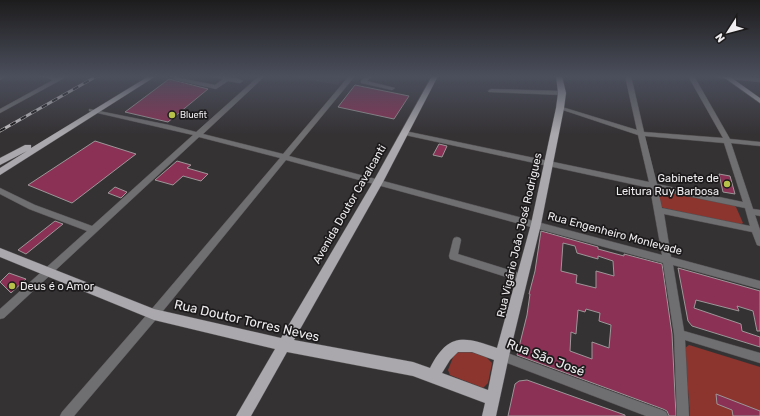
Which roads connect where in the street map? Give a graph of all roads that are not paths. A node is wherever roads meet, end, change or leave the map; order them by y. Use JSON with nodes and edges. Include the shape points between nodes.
{"nodes":[{"id":1,"x":29,"y":95,"type":"edge"},
{"id":2,"x":117,"y":95,"type":"edge"},
{"id":3,"x":121,"y":95,"type":"edge"},
{"id":4,"x":241,"y":95,"type":"edge"},
{"id":5,"x":336,"y":95,"type":"edge"},
{"id":6,"x":425,"y":95,"type":"edge"},
{"id":7,"x":562,"y":95,"type":"edge"},
{"id":8,"x":633,"y":95,"type":"edge"},
{"id":9,"x":702,"y":95,"type":"edge"},
{"id":10,"x":560,"y":108,"type":"junction"},
{"id":11,"x":0,"y":111,"type":"edge"},
{"id":12,"x":95,"y":111,"type":"junction"},
{"id":13,"x":405,"y":133,"type":"junction"},
{"id":14,"x":642,"y":134,"type":"junction"},
{"id":15,"x":198,"y":135,"type":"junction"},
{"id":16,"x":727,"y":140,"type":"junction"},
{"id":17,"x":760,"y":144,"type":"edge"},
{"id":18,"x":284,"y":157,"type":"junction"},
{"id":19,"x":549,"y":163,"type":"junction"},
{"id":20,"x":0,"y":164,"type":"edge"},
{"id":21,"x":0,"y":172,"type":"edge"},
{"id":22,"x":378,"y":182,"type":"junction"},
{"id":23,"x":653,"y":186,"type":"junction"},
{"id":24,"x":0,"y":191,"type":"edge"},
{"id":25,"x":659,"y":210,"type":"junction"},
{"id":26,"x":749,"y":210,"type":"junction"},
{"id":27,"x":760,"y":213,"type":"edge"},
{"id":28,"x":760,"y":218,"type":"edge"},
{"id":29,"x":536,"y":224,"type":"junction"},
{"id":30,"x":94,"y":230,"type":"junction"},
{"id":31,"x":756,"y":230,"type":"junction"},
{"id":32,"x":457,"y":240,"type":"dead end"},
{"id":33,"x":760,"y":243,"type":"edge"},
{"id":34,"x":0,"y":252,"type":"edge"},
{"id":35,"x":667,"y":259,"type":"junction"},
{"id":36,"x":47,"y":272,"type":"junction"},
{"id":37,"x":522,"y":278,"type":"junction"},
{"id":38,"x":760,"y":285,"type":"edge"},
{"id":39,"x":154,"y":314,"type":"junction"},
{"id":40,"x":0,"y":315,"type":"edge"},
{"id":41,"x":679,"y":334,"type":"junction"},
{"id":42,"x":285,"y":345,"type":"junction"},
{"id":43,"x":502,"y":356,"type":"junction"},
{"id":44,"x":760,"y":358,"type":"edge"},
{"id":45,"x":433,"y":376,"type":"junction"},
{"id":46,"x":493,"y":399,"type":"junction"},
{"id":47,"x":66,"y":416,"type":"edge"},
{"id":48,"x":243,"y":416,"type":"edge"},
{"id":49,"x":489,"y":416,"type":"edge"},
{"id":50,"x":662,"y":416,"type":"edge"},
{"id":51,"x":683,"y":416,"type":"edge"}],
"edges":[{"from":1,"to":11,"type":"street"},
{"from":2,"to":12,"type":"main road"},
{"from":3,"to":12,"type":"main road"},
{"from":4,"to":15,"type":"street"},
{"from":5,"to":18,"type":"street"},
{"from":6,"to":13,"type":"main road","name":"Avenida Doutor Cavalcanti"},
{"from":7,"to":10,"type":"main road","name":"Rua Vigário João José Rodrigues"},
{"from":8,"to":14,"type":"street"},
{"from":9,"to":16,"type":"street"},
{"from":10,"to":14,"type":"street"},
{"from":10,"to":19,"type":"main road","name":"Rua Vigário João José Rodrigues"},
{"from":12,"to":15,"type":"street","name":"Rua Engenheiro Monlevade"},
{"from":12,"to":20,"type":"main road"},
{"from":12,"to":21,"type":"main road"},
{"from":13,"to":19,"type":"street"},
{"from":13,"to":22,"type":"main road","name":"Avenida Doutor Cavalcanti"},
{"from":14,"to":16,"type":"street"},
{"from":14,"to":23,"type":"street"},
{"from":15,"to":18,"type":"street","name":"Rua Engenheiro Monlevade"},
{"from":15,"to":30,"type":"street"},
{"from":16,"to":17,"type":"street"},
{"from":16,"to":26,"type":"street"},
{"from":18,"to":22,"type":"street","name":"Rua Engenheiro Monlevade"},
{"from":18,"to":39,"type":"street"},
{"from":19,"to":23,"type":"street"},
{"from":19,"to":29,"type":"main road","name":"Rua Vigário João José Rodrigues"},
{"from":22,"to":29,"type":"street","name":"Rua Engenheiro Monlevade"},
{"from":22,"to":42,"type":"main road","name":"Avenida Doutor Cavalcanti"},
{"from":23,"to":25,"type":"street"},
{"from":23,"to":26,"type":"street"},
{"from":24,"to":30,"type":"street","via":[[32,207]]},
{"from":25,"to":31,"type":"street"},
{"from":25,"to":35,"type":"street"},
{"from":26,"to":27,"type":"street"},
{"from":26,"to":28,"type":"street"},
{"from":26,"to":31,"type":"street"},
{"from":29,"to":35,"type":"street","name":"Rua Engenheiro Monlevade"},
{"from":29,"to":37,"type":"main road","name":"Rua Vigário João José Rodrigues"},
{"from":30,"to":36,"type":"street"},
{"from":31,"to":33,"type":"street"},
{"from":32,"to":37,"type":"street","via":[[453,256]]},
{"from":34,"to":36,"type":"main road","name":"Rua Doutor Torres Neves"},
{"from":35,"to":38,"type":"street","name":"Rua Engenheiro Monlevade"},
{"from":35,"to":41,"type":"street"},
{"from":36,"to":39,"type":"main road","name":"Rua Doutor Torres Neves"},
{"from":36,"to":40,"type":"street"},
{"from":37,"to":43,"type":"main road","name":"Rua Vigário João José Rodrigues"},
{"from":39,"to":42,"type":"main road","name":"Rua Doutor Torres Neves"},
{"from":39,"to":47,"type":"street"},
{"from":41,"to":44,"type":"street"},
{"from":41,"to":51,"type":"street"},
{"from":42,"to":45,"type":"main road","name":"Rua Doutor Torres Neves","via":[[413,369]]},
{"from":42,"to":48,"type":"main road","name":"Avenida Doutor Cavalcanti"},
{"from":43,"to":45,"type":"main road","name":"Rua São José","via":[[468,345],[454,346]]},
{"from":43,"to":46,"type":"main road","name":"Rua Vigário João José Rodrigues"},
{"from":43,"to":50,"type":"street","name":"Rua São José"},
{"from":45,"to":46,"type":"main road","name":"Rua Doutor Torres Neves"},
{"from":46,"to":49,"type":"main road","name":"Rua Vigário João José Rodrigues"}]}
